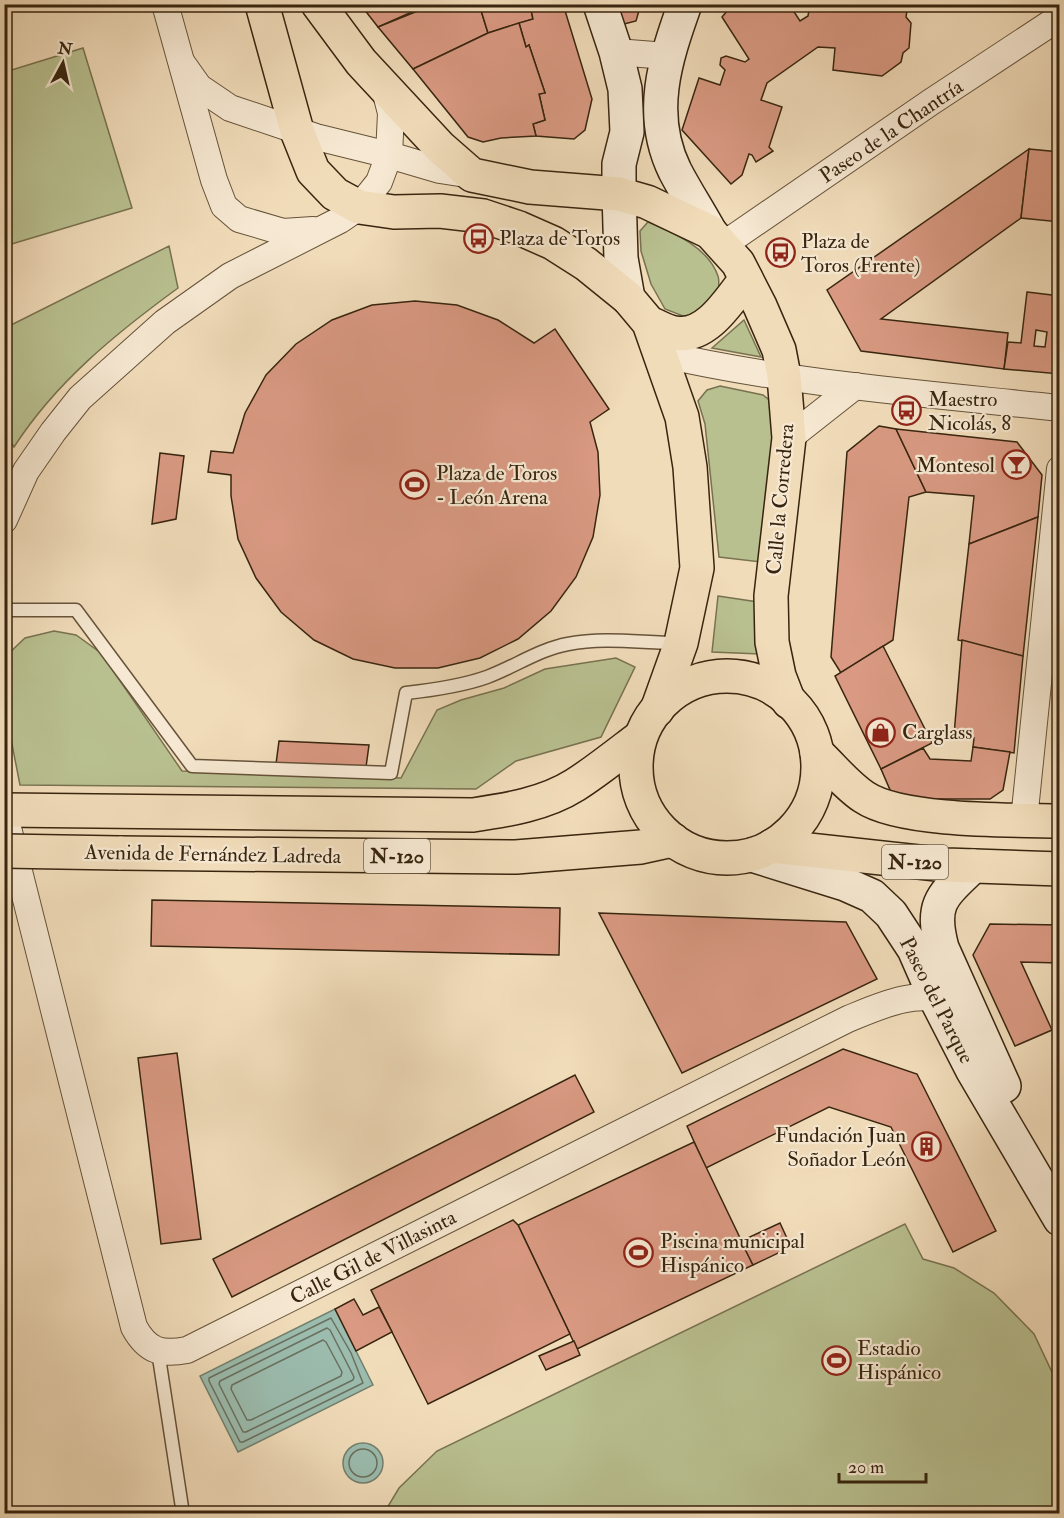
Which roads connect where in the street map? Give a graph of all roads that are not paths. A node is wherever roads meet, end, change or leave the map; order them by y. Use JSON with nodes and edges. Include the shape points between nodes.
{"nodes":[{"id":1,"x":165,"y":4,"type":"edge"},
{"id":2,"x":262,"y":4,"type":"edge"},
{"id":3,"x":318,"y":4,"type":"edge"},
{"id":4,"x":600,"y":4,"type":"edge"},
{"id":5,"x":685,"y":4,"type":"edge"},
{"id":6,"x":1059,"y":17,"type":"edge"},
{"id":7,"x":616,"y":52,"type":"junction"},
{"id":8,"x":667,"y":56,"type":"junction"},
{"id":9,"x":182,"y":63,"type":"junction"},
{"id":10,"x":384,"y":86,"type":"junction"},
{"id":11,"x":297,"y":131,"type":"junction"},
{"id":12,"x":389,"y":154,"type":"junction"},
{"id":13,"x":472,"y":175,"type":"junction"},
{"id":14,"x":619,"y":179,"type":"junction"},
{"id":15,"x":359,"y":207,"type":"junction"},
{"id":16,"x":321,"y":230,"type":"junction"},
{"id":17,"x":717,"y":238,"type":"junction"},
{"id":18,"x":746,"y":279,"type":"junction"},
{"id":19,"x":628,"y":297,"type":"junction"},
{"id":20,"x":649,"y":323,"type":"junction"},
{"id":21,"x":661,"y":354,"type":"junction"},
{"id":22,"x":784,"y":376,"type":"junction"},
{"id":23,"x":845,"y":384,"type":"junction"},
{"id":24,"x":1059,"y":408,"type":"edge"},
{"id":25,"x":789,"y":438,"type":"junction"},
{"id":26,"x":1059,"y":469,"type":"edge"},
{"id":27,"x":4,"y":520,"type":"edge"},
{"id":28,"x":4,"y":610,"type":"edge"},
{"id":29,"x":681,"y":643,"type":"junction"},
{"id":30,"x":789,"y":702,"type":"junction"},
{"id":31,"x":657,"y":710,"type":"junction"},
{"id":32,"x":639,"y":738,"type":"junction"},
{"id":33,"x":818,"y":753,"type":"junction"},
{"id":34,"x":4,"y":811,"type":"edge"},
{"id":35,"x":1024,"y":820,"type":"junction"},
{"id":36,"x":1059,"y":821,"type":"edge"},
{"id":37,"x":673,"y":840,"type":"junction"},
{"id":38,"x":4,"y":851,"type":"edge"},
{"id":39,"x":762,"y":851,"type":"junction"},
{"id":40,"x":973,"y":866,"type":"junction"},
{"id":41,"x":1059,"y":869,"type":"edge"},
{"id":42,"x":935,"y":997,"type":"junction"},
{"id":43,"x":1031,"y":1146,"type":"junction"},
{"id":44,"x":1059,"y":1212,"type":"edge"},
{"id":45,"x":1059,"y":1219,"type":"edge"},
{"id":46,"x":158,"y":1351,"type":"junction"},
{"id":47,"x":183,"y":1514,"type":"edge"}],
"edges":[{"from":1,"to":9,"type":"street"},
{"from":2,"to":11,"type":"main road"},
{"from":3,"to":10,"type":"main road"},
{"from":4,"to":7,"type":"street"},
{"from":5,"to":8,"type":"street","name":"Calle la Corredera"},
{"from":6,"to":17,"type":"street","name":"Paseo de la Chantría"},
{"from":7,"to":8,"type":"street"},
{"from":7,"to":14,"type":"street","via":[[625,89],[627,132]]},
{"from":8,"to":17,"type":"street","name":"Calle la Corredera","via":[[660,98],[662,129],[674,170]]},
{"from":9,"to":11,"type":"street","via":[[199,87],[230,108]]},
{"from":9,"to":16,"type":"street","via":[[224,206],[239,219],[283,232]]},
{"from":10,"to":12,"type":"street","via":[[391,113]]},
{"from":10,"to":13,"type":"main road","via":[[440,147]]},
{"from":11,"to":12,"type":"street"},
{"from":11,"to":15,"type":"main road","via":[[313,171],[335,194]]},
{"from":12,"to":13,"type":"street","via":[[440,170]]},
{"from":12,"to":15,"type":"street","via":[[379,182]]},
{"from":13,"to":14,"type":"main road","via":[[530,187]]},
{"from":14,"to":17,"type":"main road","via":[[647,202]]},
{"from":14,"to":19,"type":"street","via":[[621,258]]},
{"from":15,"to":16,"type":"street"},
{"from":15,"to":19,"type":"main road","via":[[483,216],[519,228],[553,243]]},
{"from":16,"to":27,"type":"street","via":[[230,276],[165,322],[80,398],[26,471]]},
{"from":17,"to":18,"type":"main road","name":"Calle la Corredera"},
{"from":18,"to":20,"type":"main road","via":[[716,318],[692,332],[676,334]]},
{"from":18,"to":22,"type":"main road","name":"Calle la Corredera","via":[[779,350]]},
{"from":19,"to":20,"type":"main road"},
{"from":20,"to":21,"type":"main road"},
{"from":21,"to":22,"type":"street"},
{"from":21,"to":29,"type":"main road","via":[[682,417],[695,527],[697,568]]},
{"from":22,"to":23,"type":"street"},
{"from":22,"to":25,"type":"main road","name":"Calle la Corredera"},
{"from":23,"to":24,"type":"street"},
{"from":23,"to":25,"type":"street"},
{"from":25,"to":30,"type":"main road","name":"Calle la Corredera","via":[[771,596],[772,642]]},
{"from":26,"to":35,"type":"street"},
{"from":28,"to":29,"type":"lane","via":[[76,610],[192,766],[391,773],[406,693],[487,677],[567,644],[606,640]]},
{"from":29,"to":31,"type":"main road"},
{"from":30,"to":31,"type":"main road","number":"N-120","via":[[763,683],[723,676],[693,682]]},
{"from":30,"to":33,"type":"main road","number":"N-120","via":[[809,726]]},
{"from":31,"to":32,"type":"main road","number":"N-120"},
{"from":32,"to":34,"type":"main road","name":"Avenida de Fernández Ladreda","number":"N-120","via":[[573,786],[542,800],[483,814]]},
{"from":32,"to":37,"type":"main road","number":"N-120","via":[[636,769],[642,797],[654,821]]},
{"from":33,"to":35,"type":"main road","number":"N-120","via":[[865,798],[889,809]]},
{"from":33,"to":39,"type":"main road","number":"N-120","via":[[815,786],[807,809],[793,830]]},
{"from":34,"to":46,"type":"street","via":[[134,1327],[141,1341]]},
{"from":35,"to":36,"type":"main road","number":"N-120"},
{"from":37,"to":38,"type":"main road","name":"Avenida de Fernández Ladreda","number":"N-120","bridge":true,"via":[[641,847],[516,857]]},
{"from":37,"to":39,"type":"main road","number":"N-120","via":[[697,854],[726,857]]},
{"from":39,"to":40,"type":"main road","number":"N-120"},
{"from":39,"to":42,"type":"street","name":"Paseo del Parque","via":[[872,896],[891,914],[914,949]]},
{"from":40,"to":41,"type":"main road","number":"N-120"},
{"from":40,"to":43,"type":"street","name":"Paseo del Parque","via":[[947,891],[937,908],[936,928]]},
{"from":42,"to":43,"type":"street","via":[[950,1003],[964,1018],[1016,1127]]},
{"from":42,"to":45,"type":"street","name":"Paseo del Parque"},
{"from":42,"to":46,"type":"street","name":"Calle Gil de Villasinta","via":[[885,1004],[848,1019],[188,1350]]},
{"from":43,"to":44,"type":"street","name":"Paseo del Parque"},
{"from":46,"to":47,"type":"lane"}]}
